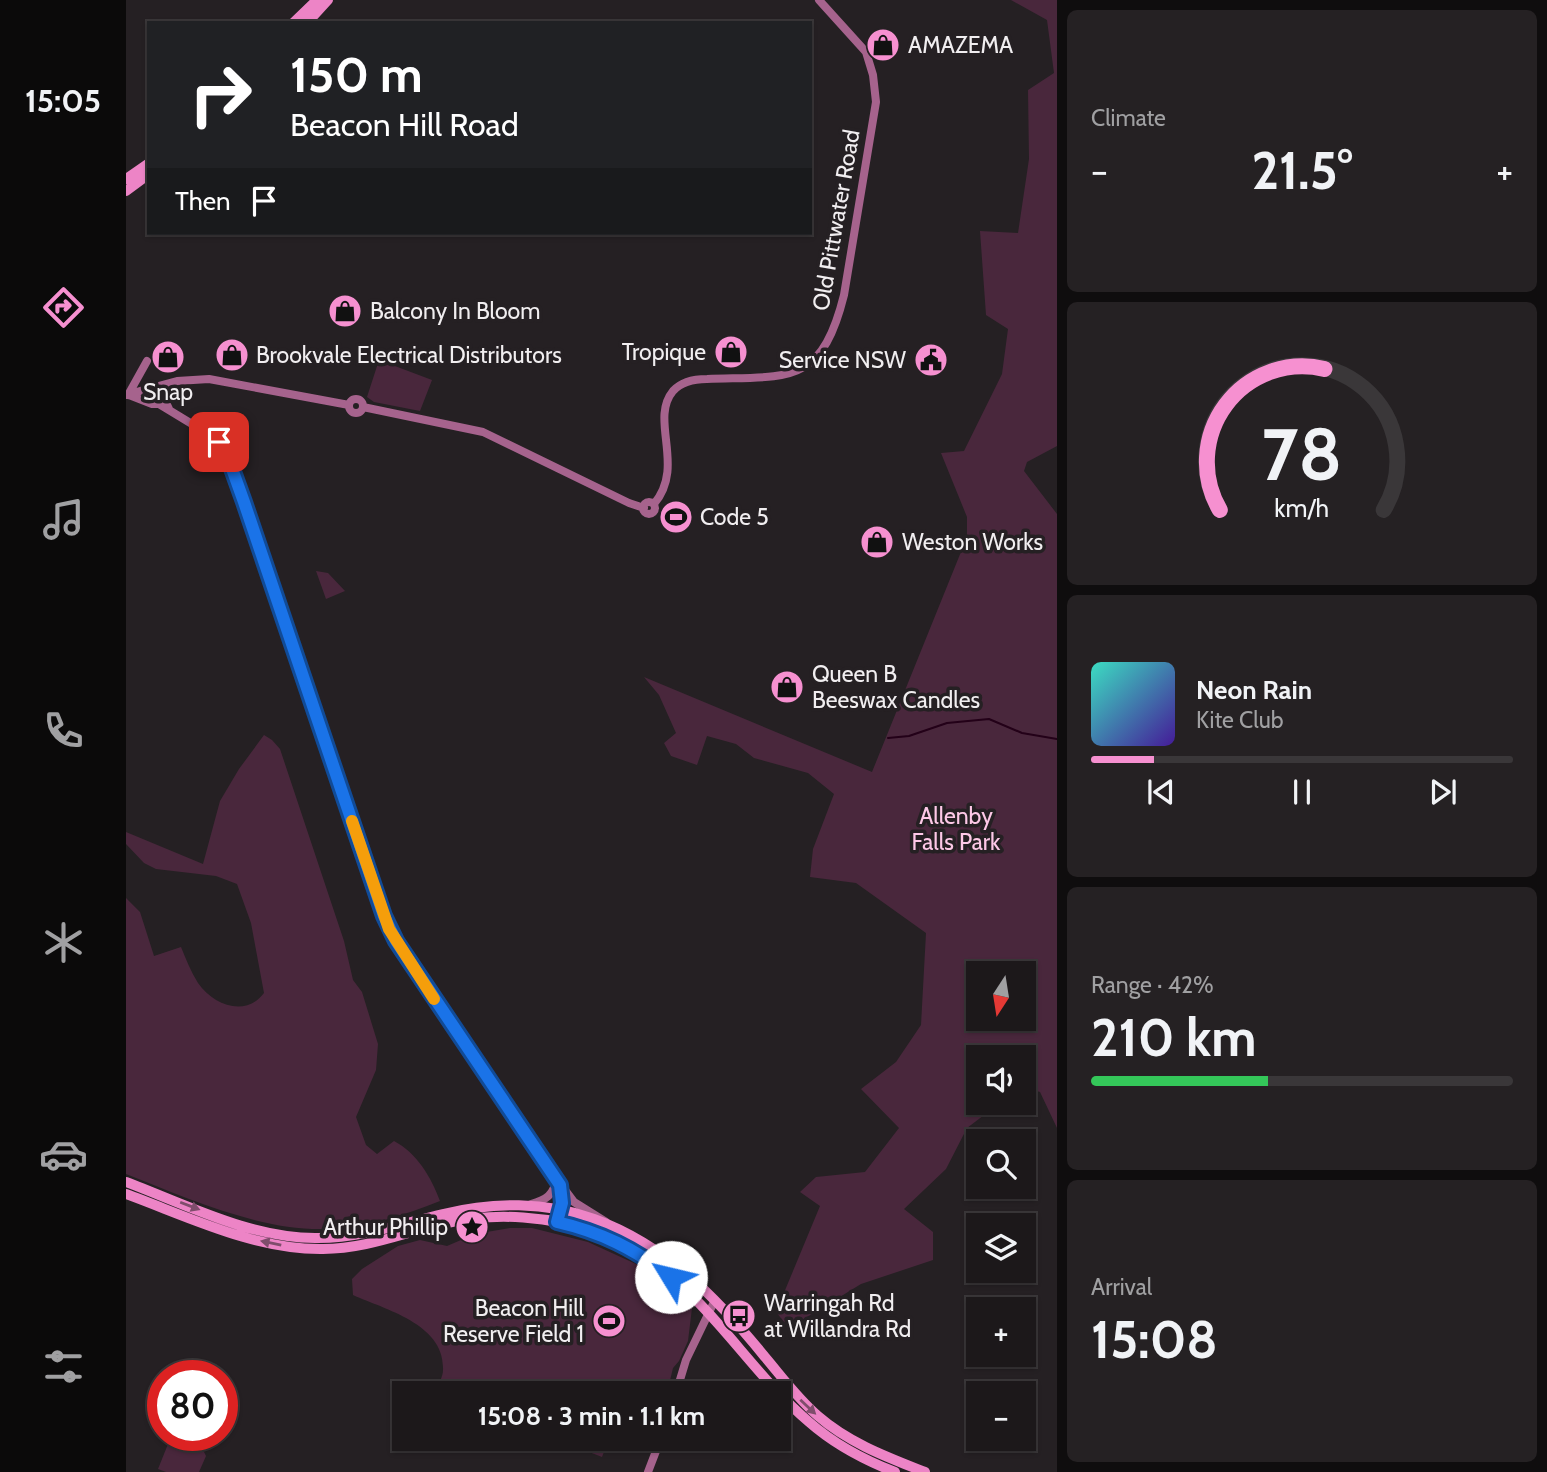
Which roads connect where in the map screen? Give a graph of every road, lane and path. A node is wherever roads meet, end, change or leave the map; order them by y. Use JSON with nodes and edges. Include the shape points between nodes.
{"nodes":[{"id":1,"x":317,"y":0,"type":"edge"},
{"id":2,"x":328,"y":0,"type":"edge"},
{"id":3,"x":819,"y":0,"type":"edge"},
{"id":4,"x":295,"y":21,"type":"edge"},
{"id":5,"x":309,"y":21,"type":"edge"},
{"id":6,"x":147,"y":164,"type":"edge"},
{"id":7,"x":147,"y":175,"type":"edge"},
{"id":8,"x":126,"y":179,"type":"edge"},
{"id":9,"x":126,"y":191,"type":"edge"},
{"id":10,"x":147,"y":361,"type":"dead end"},
{"id":11,"x":177,"y":381,"type":"junction"},
{"id":12,"x":150,"y":388,"type":"junction"},
{"id":13,"x":127,"y":395,"type":"edge"},
{"id":14,"x":159,"y":404,"type":"junction"},
{"id":15,"x":170,"y":412,"type":"junction"},
{"id":16,"x":126,"y":1182,"type":"edge"},
{"id":17,"x":558,"y":1182,"type":"junction"},
{"id":18,"x":126,"y":1194,"type":"edge"},
{"id":19,"x":525,"y":1205,"type":"junction"},
{"id":20,"x":560,"y":1209,"type":"junction"},
{"id":21,"x":557,"y":1222,"type":"junction"},
{"id":22,"x":611,"y":1226,"type":"junction"},
{"id":23,"x":337,"y":1237,"type":"junction"},
{"id":24,"x":339,"y":1249,"type":"junction"},
{"id":25,"x":715,"y":1300,"type":"junction"},
{"id":26,"x":709,"y":1312,"type":"junction"},
{"id":27,"x":680,"y":1381,"type":"edge"},
{"id":28,"x":656,"y":1451,"type":"edge"},
{"id":29,"x":648,"y":1472,"type":"edge"},
{"id":30,"x":895,"y":1472,"type":"edge"},
{"id":31,"x":925,"y":1472,"type":"edge"}],
"edges":[{"from":1,"to":4,"type":"highway"},
{"from":2,"to":5,"type":"highway"},
{"from":3,"to":11,"type":"main road","name":"Old Pittwater Road","via":[[866,52],[876,102],[836,325],[819,353],[793,372],[762,379],[695,380],[677,387],[666,405],[669,467],[651,514],[483,432],[363,407],[354,413],[349,405],[216,380]]},
{"from":6,"to":8,"type":"highway"},
{"from":7,"to":9,"type":"highway"},
{"from":10,"to":13,"type":"main road"},
{"from":11,"to":12,"type":"main road"},
{"from":11,"to":15,"type":"main road","via":[[163,396]]},
{"from":12,"to":13,"type":"main road"},
{"from":12,"to":14,"type":"main road"},
{"from":13,"to":14,"type":"main road"},
{"from":14,"to":15,"type":"main road"},
{"from":15,"to":17,"type":"main road","via":[[215,438],[226,452],[389,929]]},
{"from":16,"to":23,"type":"highway","one_way":true,"via":[[267,1232]]},
{"from":17,"to":19,"type":"main road","via":[[548,1197]]},
{"from":17,"to":20,"type":"main road"},
{"from":17,"to":22,"type":"main road","via":[[574,1202]]},
{"from":24,"to":18,"type":"highway","one_way":true,"via":[[260,1241]]},
{"from":19,"to":20,"type":"highway"},
{"from":19,"to":23,"type":"highway","via":[[465,1209]]},
{"from":20,"to":21,"type":"highway"},
{"from":20,"to":22,"type":"highway"},
{"from":21,"to":24,"type":"highway","via":[[469,1219]]},
{"from":21,"to":26,"type":"highway","via":[[599,1233],[634,1250]]},
{"from":22,"to":25,"type":"highway","via":[[680,1267]]},
{"from":23,"to":24,"type":"highway"},
{"from":25,"to":26,"type":"main road"},
{"from":25,"to":31,"type":"highway","one_way":true,"via":[[820,1417],[870,1450]]},
{"from":26,"to":27,"type":"main road"},
{"from":26,"to":30,"type":"highway","via":[[808,1421],[852,1452]]},
{"from":28,"to":29,"type":"main road"}]}
